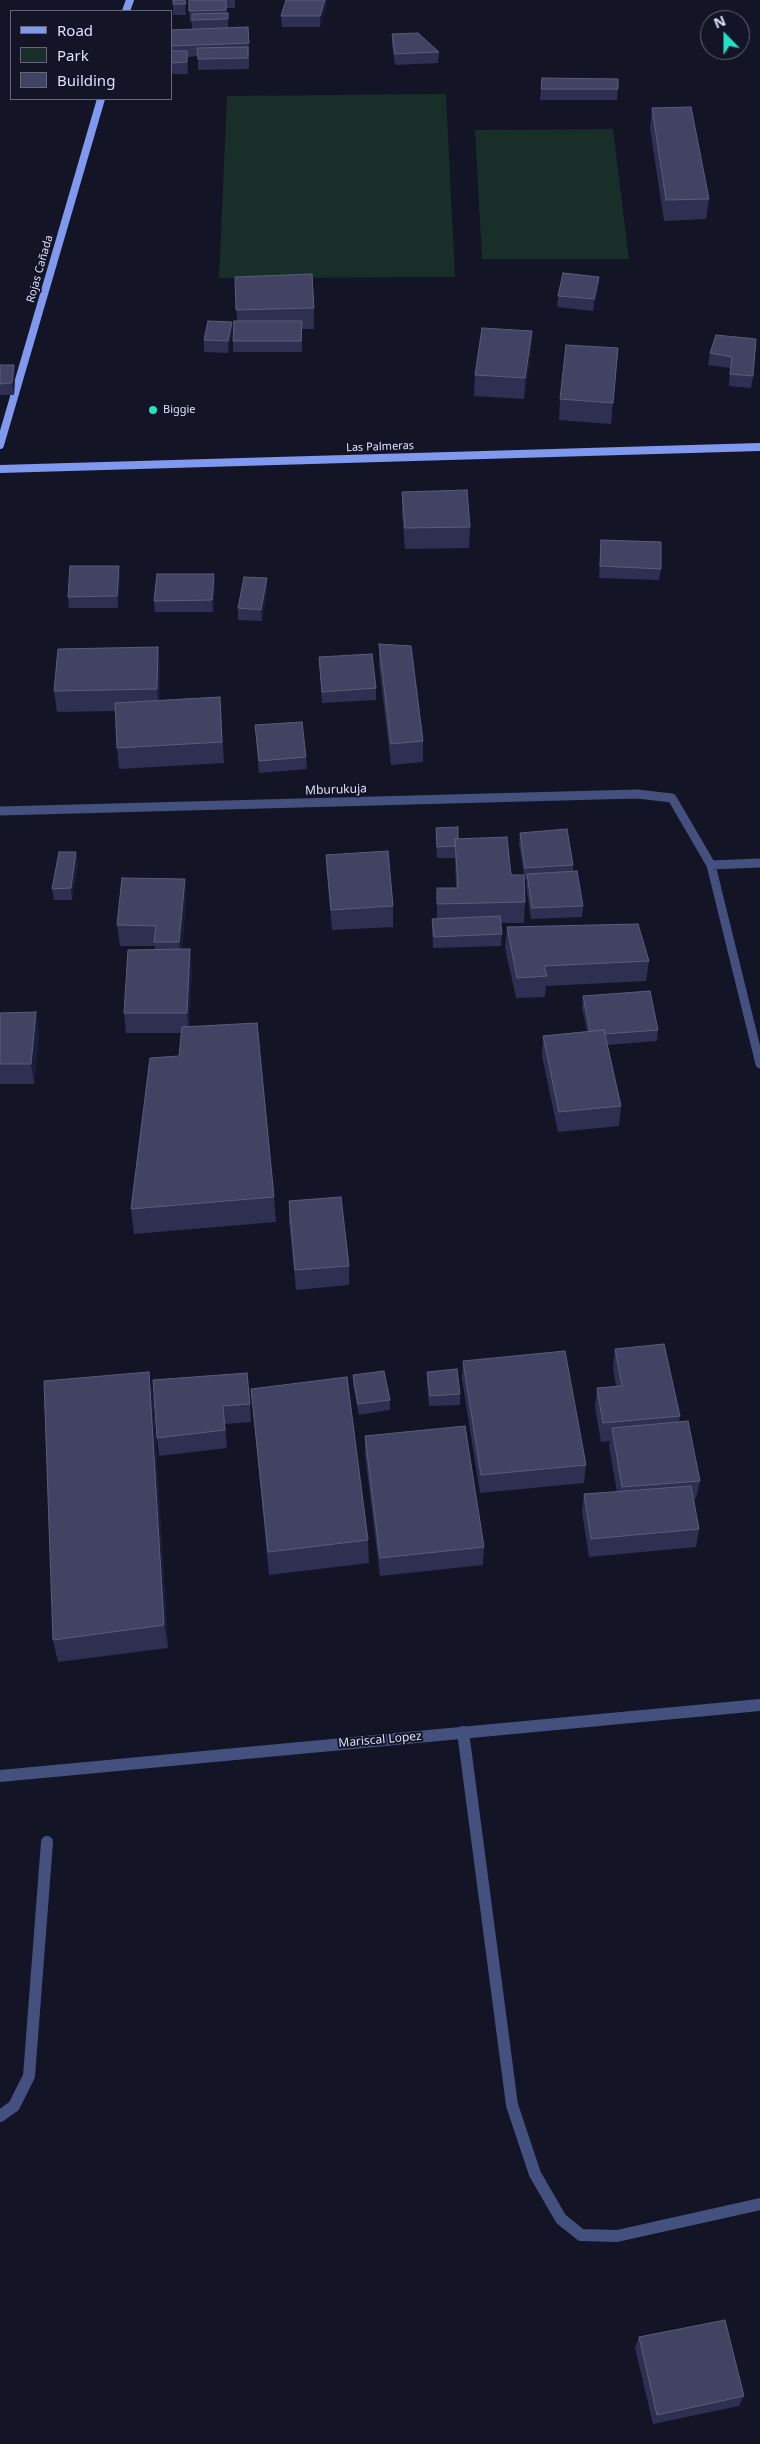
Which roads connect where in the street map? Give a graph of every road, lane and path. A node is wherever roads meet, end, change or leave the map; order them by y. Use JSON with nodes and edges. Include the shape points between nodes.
{"nodes":[{"id":1,"x":101,"y":100,"type":"edge"},
{"id":2,"x":0,"y":445,"type":"edge"},
{"id":3,"x":760,"y":447,"type":"edge"},
{"id":4,"x":0,"y":469,"type":"edge"},
{"id":5,"x":0,"y":811,"type":"edge"},
{"id":6,"x":760,"y":863,"type":"edge"},
{"id":7,"x":711,"y":865,"type":"junction"},
{"id":8,"x":760,"y":1064,"type":"edge"},
{"id":9,"x":760,"y":1705,"type":"edge"},
{"id":10,"x":463,"y":1732,"type":"junction"},
{"id":11,"x":0,"y":1776,"type":"edge"},
{"id":12,"x":47,"y":1842,"type":"dead end"},
{"id":13,"x":0,"y":2116,"type":"edge"},
{"id":14,"x":760,"y":2204,"type":"edge"}],
"edges":[{"from":1,"to":2,"type":"street","name":"Rojas Cañada"},
{"from":3,"to":4,"type":"street","name":"Las Palmeras"},
{"from":5,"to":7,"type":"street","name":"Mburukuja","via":[[637,794],[672,798]]},
{"from":6,"to":7,"type":"street"},
{"from":7,"to":8,"type":"street"},
{"from":9,"to":10,"type":"street","name":"Mariscal Lopez"},
{"from":10,"to":11,"type":"street","name":"Mariscal Lopez"},
{"from":10,"to":14,"type":"street","via":[[512,2105],[535,2174],[560,2219],[581,2235],[616,2236]]},
{"from":12,"to":13,"type":"street","via":[[29,2076],[14,2106]]}]}
